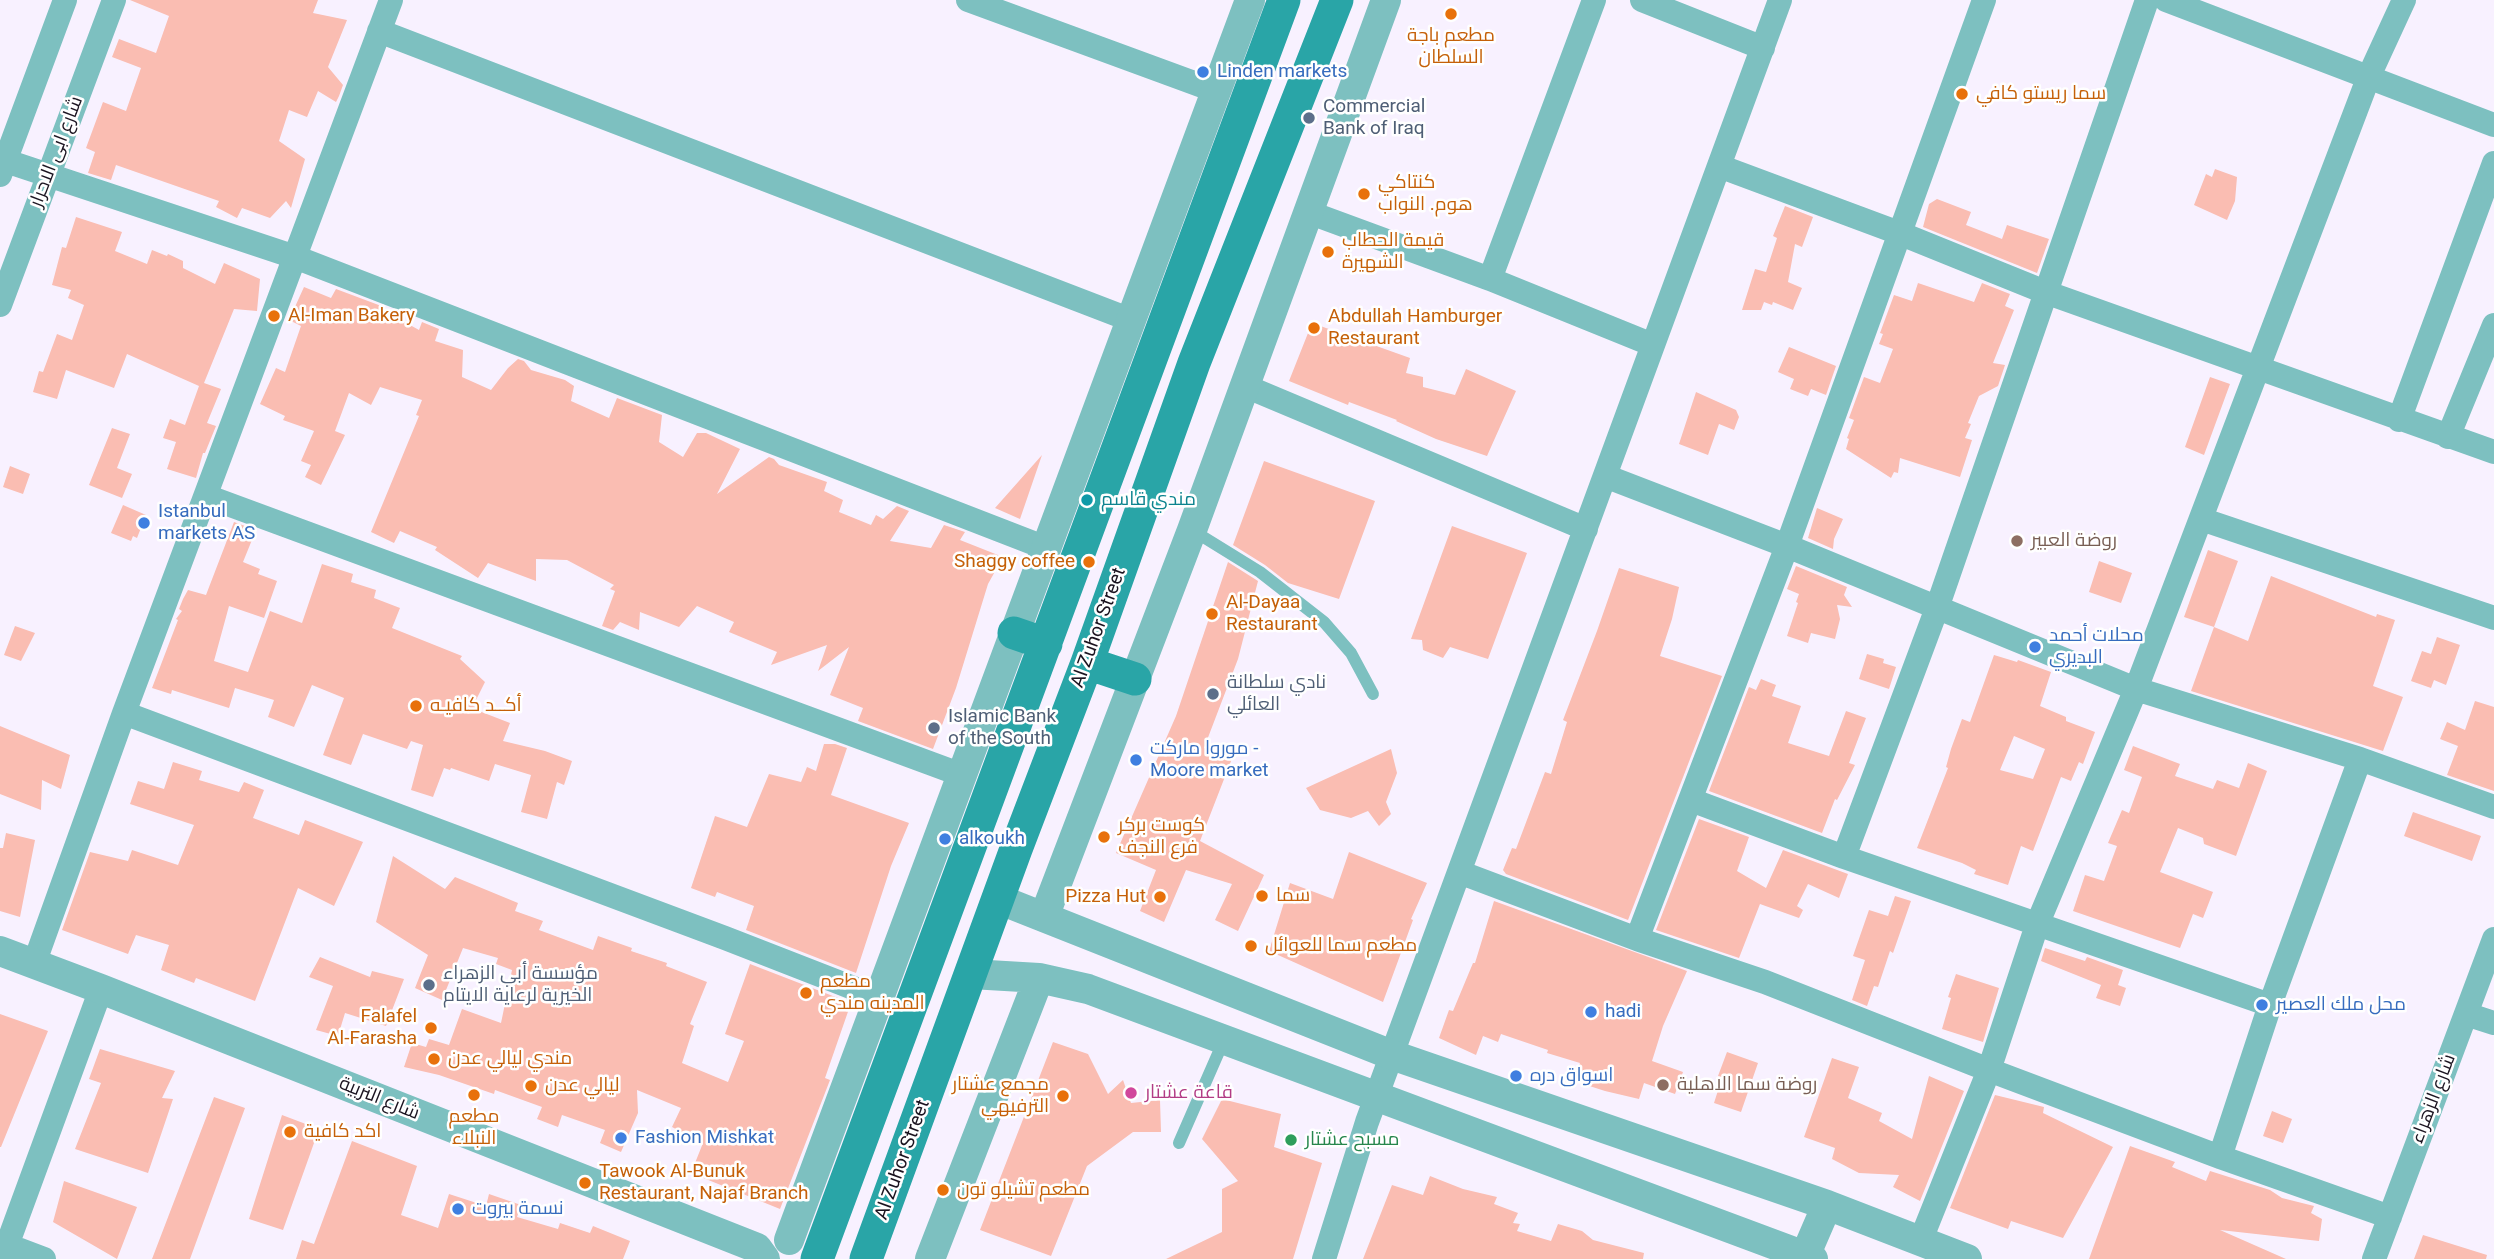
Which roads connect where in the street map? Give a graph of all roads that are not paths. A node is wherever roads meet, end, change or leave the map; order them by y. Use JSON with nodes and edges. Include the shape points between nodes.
{"nodes":[{"id":1,"x":65,"y":0,"type":"edge"},
{"id":2,"x":114,"y":0,"type":"edge"},
{"id":3,"x":391,"y":0,"type":"edge"},
{"id":4,"x":968,"y":0,"type":"edge"},
{"id":5,"x":1250,"y":0,"type":"edge"},
{"id":6,"x":1284,"y":0,"type":"edge"},
{"id":7,"x":1337,"y":0,"type":"edge"},
{"id":8,"x":1386,"y":0,"type":"edge"},
{"id":9,"x":1594,"y":0,"type":"edge"},
{"id":10,"x":1642,"y":0,"type":"edge"},
{"id":11,"x":1780,"y":0,"type":"edge"},
{"id":12,"x":1984,"y":0,"type":"edge"},
{"id":13,"x":2147,"y":0,"type":"edge"},
{"id":14,"x":2166,"y":0,"type":"edge"},
{"id":15,"x":2404,"y":0,"type":"edge"},
{"id":16,"x":379,"y":31,"type":"junction"},
{"id":17,"x":1763,"y":48,"type":"junction"},
{"id":18,"x":2369,"y":76,"type":"junction"},
{"id":19,"x":1216,"y":91,"type":"junction"},
{"id":20,"x":2494,"y":125,"type":"edge"},
{"id":21,"x":2494,"y":163,"type":"edge"},
{"id":22,"x":2,"y":165,"type":"edge"},
{"id":23,"x":1718,"y":166,"type":"junction"},
{"id":24,"x":48,"y":175,"type":"junction"},
{"id":25,"x":1308,"y":212,"type":"junction"},
{"id":26,"x":1199,"y":231,"type":"junction"},
{"id":27,"x":1899,"y":233,"type":"junction"},
{"id":28,"x":1241,"y":244,"type":"junction"},
{"id":29,"x":295,"y":257,"type":"junction"},
{"id":30,"x":1490,"y":279,"type":"junction"},
{"id":31,"x":2045,"y":292,"type":"junction"},
{"id":32,"x":0,"y":305,"type":"edge"},
{"id":33,"x":1167,"y":315,"type":"junction"},
{"id":34,"x":1131,"y":320,"type":"junction"},
{"id":35,"x":2494,"y":326,"type":"edge"},
{"id":36,"x":1208,"y":328,"type":"junction"},
{"id":37,"x":1653,"y":345,"type":"junction"},
{"id":38,"x":2259,"y":367,"type":"junction"},
{"id":39,"x":1245,"y":386,"type":"junction"},
{"id":40,"x":2399,"y":420,"type":"junction"},
{"id":41,"x":2448,"y":437,"type":"junction"},
{"id":42,"x":2494,"y":453,"type":"edge"},
{"id":43,"x":1605,"y":476,"type":"junction"},
{"id":44,"x":206,"y":496,"type":"junction"},
{"id":45,"x":2202,"y":519,"type":"junction"},
{"id":46,"x":1586,"y":529,"type":"junction"},
{"id":47,"x":1192,"y":530,"type":"junction"},
{"id":48,"x":1787,"y":546,"type":"junction"},
{"id":49,"x":1046,"y":548,"type":"junction"},
{"id":50,"x":1937,"y":608,"type":"junction"},
{"id":51,"x":2494,"y":618,"type":"edge"},
{"id":52,"x":1014,"y":633,"type":"junction"},
{"id":53,"x":1046,"y":644,"type":"junction"},
{"id":54,"x":1087,"y":663,"type":"junction"},
{"id":55,"x":1135,"y":679,"type":"junction"},
{"id":56,"x":2136,"y":689,"type":"junction"},
{"id":57,"x":1373,"y":694,"type":"dead end"},
{"id":58,"x":124,"y":713,"type":"junction"},
{"id":59,"x":2360,"y":759,"type":"junction"},
{"id":60,"x":962,"y":775,"type":"junction"},
{"id":61,"x":1691,"y":800,"type":"junction"},
{"id":62,"x":2494,"y":807,"type":"edge"},
{"id":63,"x":1844,"y":857,"type":"junction"},
{"id":64,"x":1460,"y":872,"type":"junction"},
{"id":65,"x":998,"y":899,"type":"junction"},
{"id":66,"x":1044,"y":917,"type":"junction"},
{"id":67,"x":2037,"y":925,"type":"junction"},
{"id":68,"x":1637,"y":939,"type":"junction"},
{"id":69,"x":2494,"y":939,"type":"edge"},
{"id":70,"x":0,"y":951,"type":"edge"},
{"id":71,"x":34,"y":964,"type":"junction"},
{"id":72,"x":971,"y":974,"type":"junction"},
{"id":73,"x":1039,"y":978,"type":"junction"},
{"id":74,"x":102,"y":989,"type":"junction"},
{"id":75,"x":879,"y":998,"type":"junction"},
{"id":76,"x":2270,"y":1005,"type":"junction"},
{"id":77,"x":2466,"y":1014,"type":"junction"},
{"id":78,"x":2494,"y":1023,"type":"edge"},
{"id":79,"x":1224,"y":1040,"type":"junction"},
{"id":80,"x":1392,"y":1055,"type":"junction"},
{"id":81,"x":1989,"y":1070,"type":"junction"},
{"id":82,"x":1440,"y":1072,"type":"junction"},
{"id":83,"x":1376,"y":1098,"type":"junction"},
{"id":84,"x":1426,"y":1116,"type":"junction"},
{"id":85,"x":1179,"y":1143,"type":"dead end"},
{"id":86,"x":2220,"y":1157,"type":"junction"},
{"id":87,"x":837,"y":1205,"type":"junction"},
{"id":88,"x":1826,"y":1205,"type":"junction"},
{"id":89,"x":2390,"y":1217,"type":"junction"},
{"id":90,"x":789,"y":1240,"type":"junction"},
{"id":91,"x":1920,"y":1242,"type":"junction"},
{"id":92,"x":4,"y":1252,"type":"edge"},
{"id":93,"x":761,"y":1254,"type":"edge"},
{"id":94,"x":1809,"y":1257,"type":"edge"},
{"id":95,"x":44,"y":1259,"type":"edge"},
{"id":96,"x":817,"y":1259,"type":"edge"},
{"id":97,"x":866,"y":1259,"type":"edge"},
{"id":98,"x":930,"y":1259,"type":"edge"},
{"id":99,"x":1324,"y":1259,"type":"edge"},
{"id":100,"x":1967,"y":1259,"type":"edge"},
{"id":101,"x":2374,"y":1259,"type":"edge"}],
"edges":[{"from":1,"to":22,"type":"street"},
{"from":2,"to":24,"type":"street","name":"شارع ابی الاحرار"},
{"from":3,"to":16,"type":"street"},
{"from":4,"to":19,"type":"street"},
{"from":5,"to":19,"type":"street"},
{"from":6,"to":26,"type":"main road"},
{"from":7,"to":28,"type":"main road","name":"Al Zuhor Street"},
{"from":8,"to":25,"type":"street"},
{"from":9,"to":30,"type":"street"},
{"from":10,"to":17,"type":"street"},
{"from":11,"to":17,"type":"street"},
{"from":12,"to":27,"type":"street"},
{"from":13,"to":31,"type":"street"},
{"from":14,"to":18,"type":"street"},
{"from":15,"to":18,"type":"street"},
{"from":16,"to":29,"type":"street"},
{"from":16,"to":34,"type":"street"},
{"from":17,"to":23,"type":"street"},
{"from":18,"to":20,"type":"street"},
{"from":18,"to":38,"type":"street"},
{"from":19,"to":34,"type":"street"},
{"from":21,"to":40,"type":"street"},
{"from":22,"to":24,"type":"street"},
{"from":23,"to":27,"type":"street"},
{"from":23,"to":37,"type":"street"},
{"from":24,"to":29,"type":"street"},
{"from":24,"to":32,"type":"street","name":"شارع ابی الاحرار"},
{"from":25,"to":30,"type":"street"},
{"from":25,"to":39,"type":"street"},
{"from":26,"to":28,"type":"main road","via":[[1216,247]]},
{"from":26,"to":33,"type":"main road"},
{"from":27,"to":31,"type":"street"},
{"from":27,"to":48,"type":"street"},
{"from":28,"to":36,"type":"main road","name":"Al Zuhor Street"},
{"from":29,"to":44,"type":"street"},
{"from":29,"to":49,"type":"street"},
{"from":30,"to":37,"type":"street"},
{"from":31,"to":38,"type":"street"},
{"from":31,"to":50,"type":"street"},
{"from":33,"to":36,"type":"main road","via":[[1190,313]]},
{"from":33,"to":53,"type":"main road"},
{"from":34,"to":49,"type":"street"},
{"from":35,"to":41,"type":"street"},
{"from":36,"to":54,"type":"main road","name":"Al Zuhor Street"},
{"from":37,"to":43,"type":"street"},
{"from":38,"to":40,"type":"street"},
{"from":38,"to":45,"type":"street"},
{"from":39,"to":46,"type":"street"},
{"from":39,"to":47,"type":"street"},
{"from":40,"to":41,"type":"street"},
{"from":41,"to":42,"type":"street"},
{"from":43,"to":46,"type":"street"},
{"from":43,"to":48,"type":"street"},
{"from":44,"to":58,"type":"street"},
{"from":44,"to":60,"type":"street"},
{"from":45,"to":51,"type":"street"},
{"from":45,"to":56,"type":"street"},
{"from":46,"to":64,"type":"street"},
{"from":47,"to":55,"type":"street"},
{"from":47,"to":57,"type":"lane","via":[[1260,572],[1324,622],[1352,653]]},
{"from":48,"to":50,"type":"street"},
{"from":48,"to":61,"type":"street"},
{"from":49,"to":52,"type":"street"},
{"from":50,"to":56,"type":"street"},
{"from":50,"to":63,"type":"street"},
{"from":52,"to":53,"type":"main road"},
{"from":52,"to":60,"type":"street"},
{"from":53,"to":87,"type":"main road"},
{"from":54,"to":55,"type":"main road"},
{"from":54,"to":65,"type":"main road","name":"Al Zuhor Street"},
{"from":55,"to":66,"type":"street"},
{"from":56,"to":59,"type":"street"},
{"from":56,"to":67,"type":"street"},
{"from":58,"to":71,"type":"street"},
{"from":58,"to":75,"type":"street"},
{"from":59,"to":62,"type":"street"},
{"from":59,"to":76,"type":"street"},
{"from":60,"to":75,"type":"street"},
{"from":61,"to":63,"type":"street"},
{"from":61,"to":68,"type":"street"},
{"from":63,"to":67,"type":"street"},
{"from":64,"to":68,"type":"street"},
{"from":64,"to":80,"type":"street"},
{"from":65,"to":66,"type":"street"},
{"from":65,"to":72,"type":"main road","name":"Al Zuhor Street"},
{"from":66,"to":80,"type":"street"},
{"from":67,"to":76,"type":"street"},
{"from":67,"to":81,"type":"street"},
{"from":68,"to":81,"type":"street","via":[[1765,982]]},
{"from":69,"to":77,"type":"street","name":"شارع الزهراء"},
{"from":70,"to":71,"type":"street","name":"شارع التربية"},
{"from":71,"to":74,"type":"street","name":"شارع التربية"},
{"from":72,"to":73,"type":"street"},
{"from":72,"to":97,"type":"main road","name":"Al Zuhor Street"},
{"from":73,"to":79,"type":"street","via":[[1088,989]]},
{"from":73,"to":98,"type":"street"},
{"from":74,"to":92,"type":"street"},
{"from":74,"to":93,"type":"street","name":"شارع التربية"},
{"from":75,"to":90,"type":"street"},
{"from":76,"to":86,"type":"street"},
{"from":77,"to":78,"type":"street"},
{"from":77,"to":89,"type":"street","name":"شارع الزهراء"},
{"from":79,"to":83,"type":"street"},
{"from":79,"to":85,"type":"lane"},
{"from":80,"to":82,"type":"street"},
{"from":80,"to":83,"type":"street"},
{"from":81,"to":86,"type":"street"},
{"from":81,"to":91,"type":"street"},
{"from":82,"to":84,"type":"street"},
{"from":82,"to":88,"type":"street"},
{"from":83,"to":84,"type":"street"},
{"from":83,"to":99,"type":"street"},
{"from":84,"to":94,"type":"street"},
{"from":86,"to":89,"type":"street"},
{"from":87,"to":90,"type":"street","name":"شارع التربية","via":[[814,1227]]},
{"from":87,"to":96,"type":"main road"},
{"from":88,"to":91,"type":"street"},
{"from":88,"to":94,"type":"street"},
{"from":89,"to":101,"type":"street","name":"شارع الزهراء"},
{"from":90,"to":93,"type":"street","name":"شارع التربية"},
{"from":91,"to":100,"type":"street"},
{"from":92,"to":95,"type":"street"}]}
